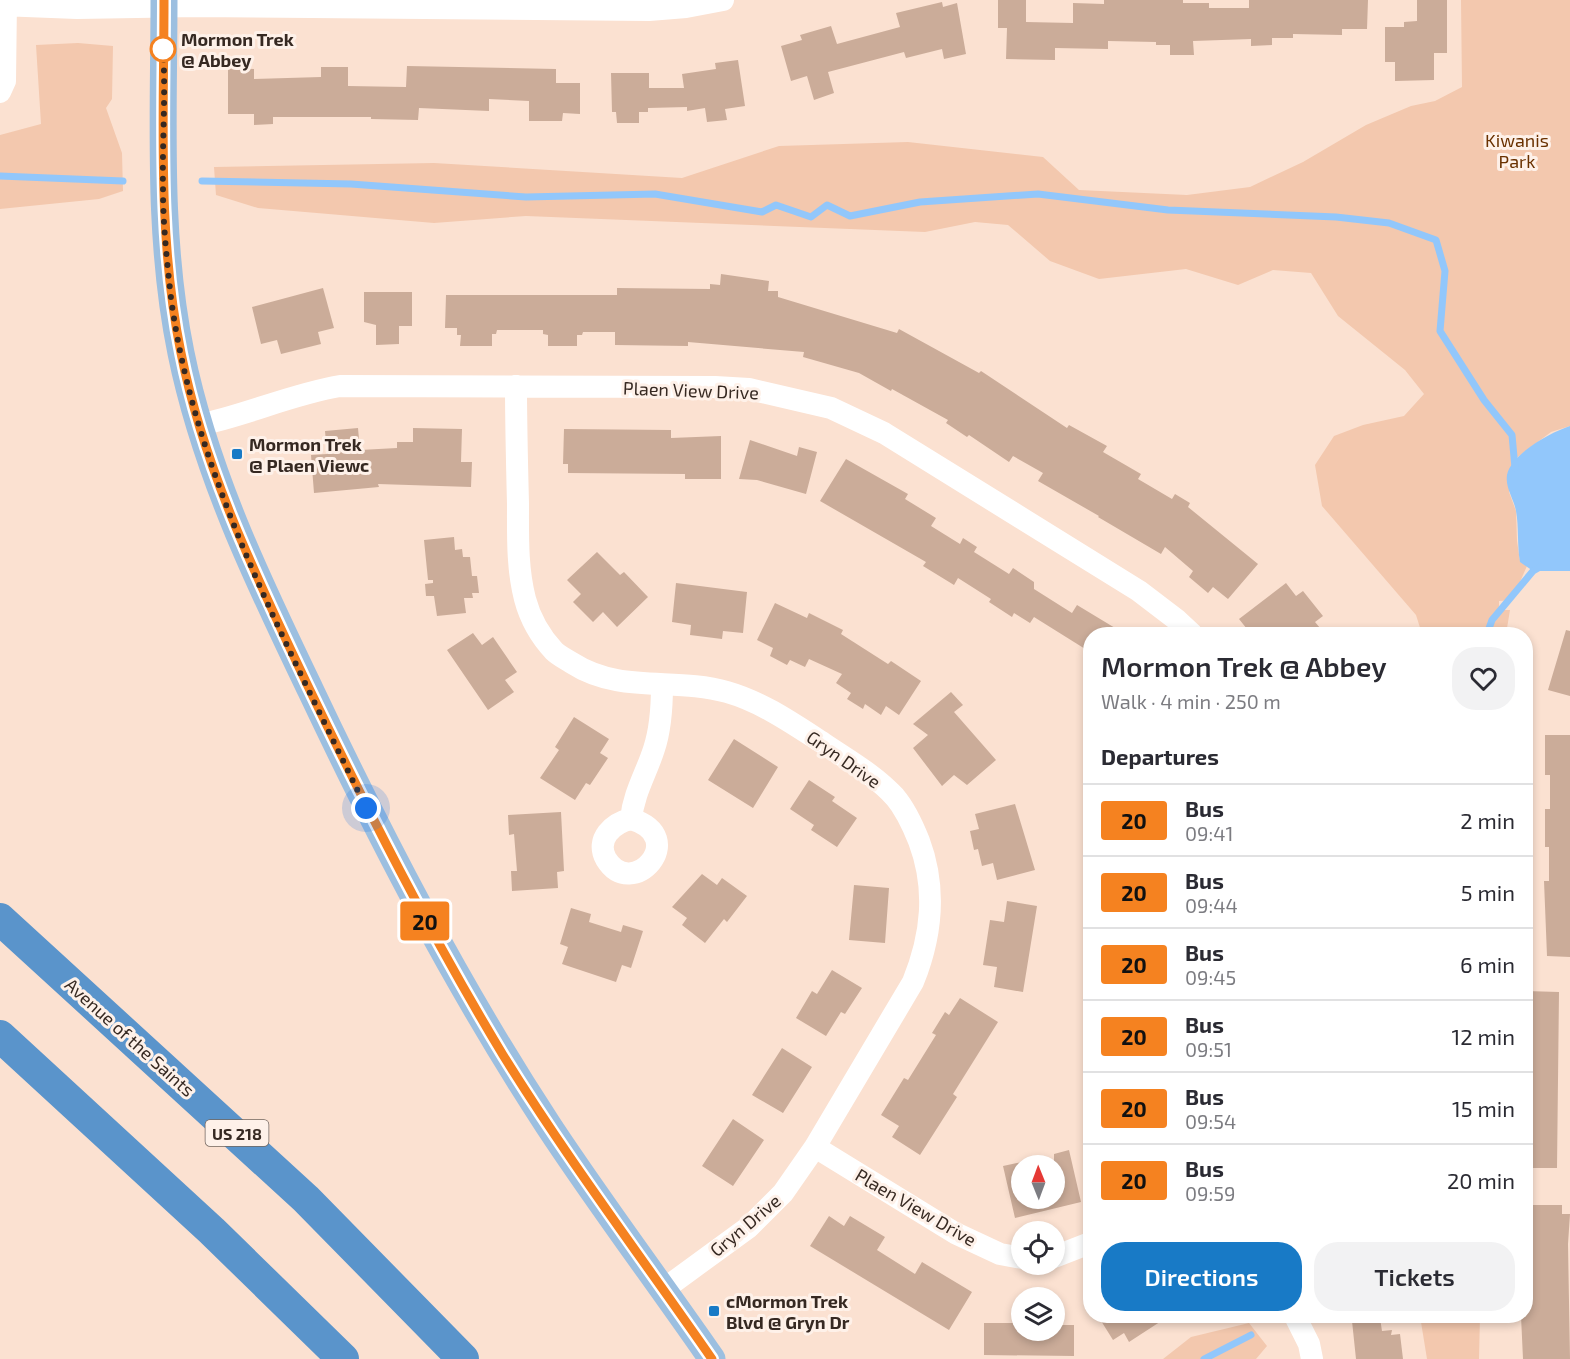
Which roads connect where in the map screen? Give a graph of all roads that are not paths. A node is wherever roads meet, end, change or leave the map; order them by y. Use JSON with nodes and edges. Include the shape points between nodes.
{"nodes":[{"id":1,"x":723,"y":0,"type":"edge"},
{"id":2,"x":4,"y":3,"type":"edge"},
{"id":3,"x":164,"y":3,"type":"edge"},
{"id":4,"x":355,"y":3,"type":"edge"},
{"id":5,"x":0,"y":92,"type":"edge"},
{"id":6,"x":516,"y":386,"type":"junction"},
{"id":7,"x":199,"y":425,"type":"junction"},
{"id":8,"x":1184,"y":627,"type":"edge"},
{"id":9,"x":662,"y":685,"type":"junction"},
{"id":10,"x":631,"y":819,"type":"dead end"},
{"id":11,"x":0,"y":919,"type":"edge"},
{"id":12,"x":0,"y":1036,"type":"edge"},
{"id":13,"x":815,"y":1147,"type":"junction"},
{"id":14,"x":1083,"y":1246,"type":"edge"},
{"id":15,"x":1065,"y":1253,"type":"edge"},
{"id":16,"x":1011,"y":1256,"type":"edge"},
{"id":17,"x":664,"y":1289,"type":"junction"},
{"id":18,"x":1298,"y":1323,"type":"edge"},
{"id":19,"x":343,"y":1359,"type":"edge"},
{"id":20,"x":463,"y":1359,"type":"edge"},
{"id":21,"x":712,"y":1359,"type":"edge"},
{"id":22,"x":1312,"y":1359,"type":"edge"}],
"edges":[{"from":1,"to":4,"type":"street","via":[[649,10]]},
{"from":2,"to":3,"type":"street","via":[[77,8]]},
{"from":2,"to":5,"type":"street","via":[[5,81]]},
{"from":3,"to":4,"type":"street"},
{"from":3,"to":7,"type":"main road","via":[[163,181],[171,298]]},
{"from":6,"to":7,"type":"street","name":"Plaen View Drive","via":[[340,386],[309,391],[236,417]]},
{"from":6,"to":8,"type":"street","name":"Plaen View Drive","via":[[749,389],[831,408],[884,433],[1139,591]]},
{"from":6,"to":9,"type":"street","name":"Gryn Drive","via":[[519,563],[525,601],[536,627],[555,652],[578,667],[609,680]]},
{"from":7,"to":17,"type":"main road","via":[[260,586],[366,808],[426,923],[549,1127]]},
{"from":9,"to":10,"type":"street","via":[[662,718],[634,798]]},
{"from":9,"to":13,"type":"street","name":"Gryn Drive","via":[[726,691],[785,718],[877,780],[896,798],[912,822],[926,859],[932,892],[924,956],[913,982]]},
{"from":11,"to":20,"type":"highway","name":"Avenue of the Saints","number":"US 218","via":[[306,1199]]},
{"from":12,"to":19,"type":"highway","via":[[212,1231]]},
{"from":13,"to":16,"type":"street","name":"Plaen View Drive","via":[[955,1233]]},
{"from":13,"to":17,"type":"street","name":"Gryn Drive","via":[[766,1213]]},
{"from":14,"to":15,"type":"street"},
{"from":17,"to":21,"type":"main road"},
{"from":18,"to":22,"type":"street"}]}
